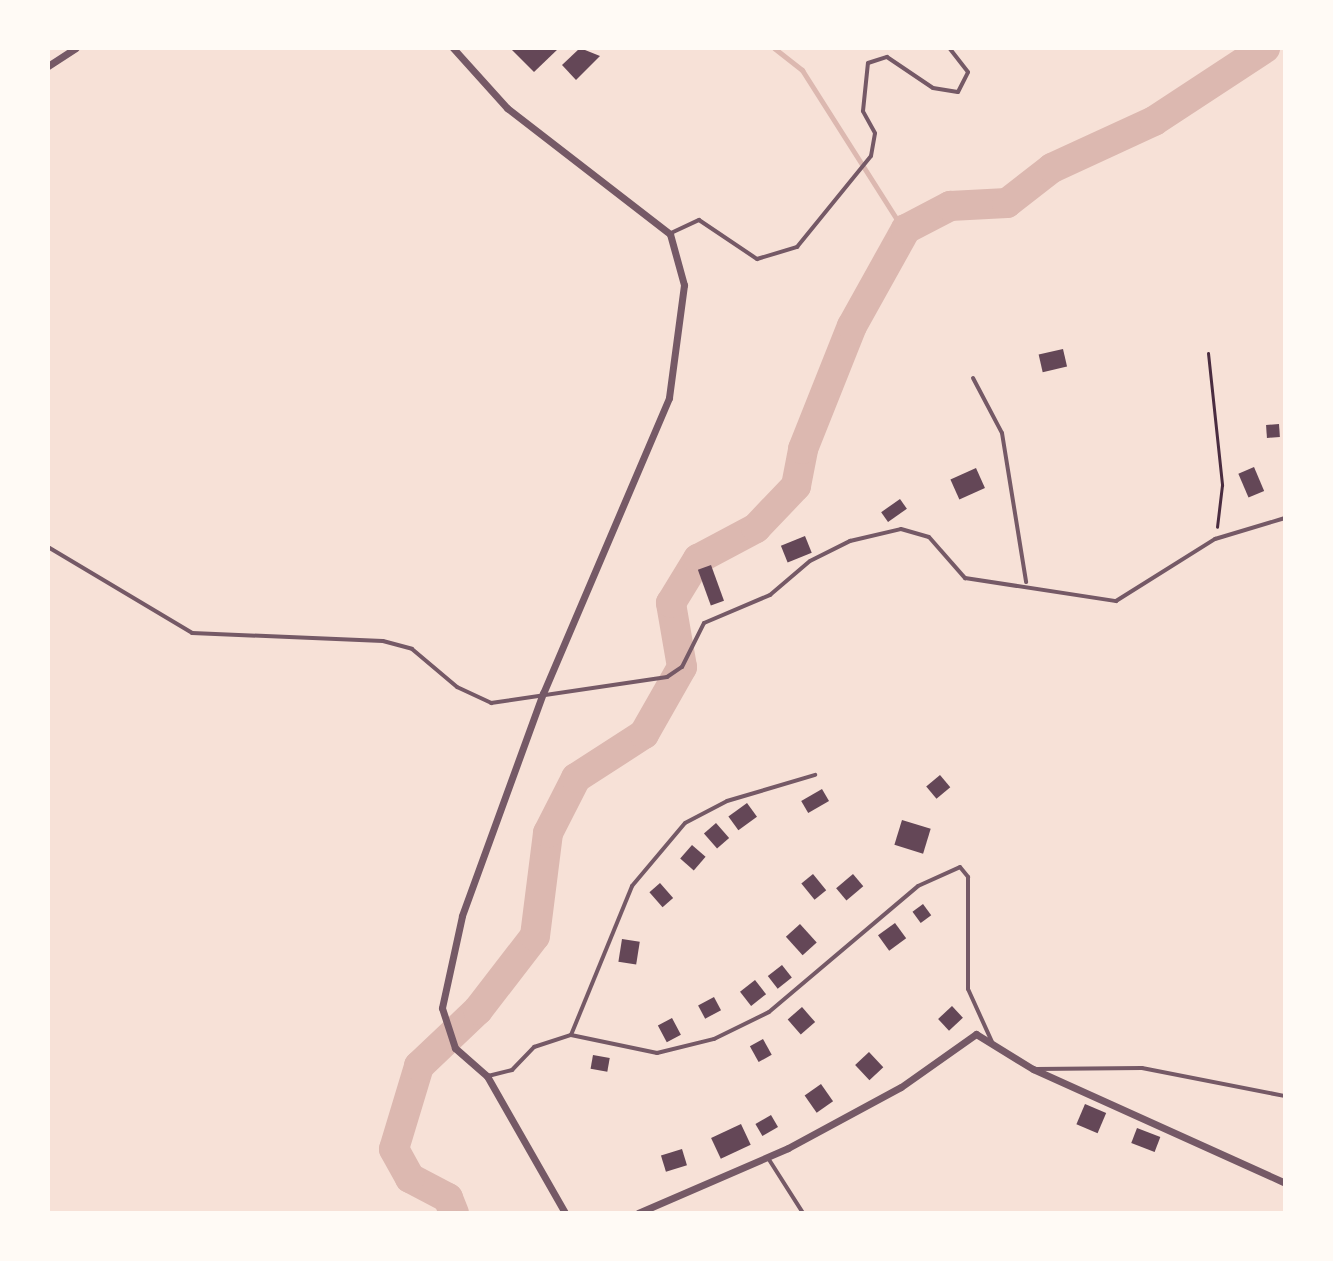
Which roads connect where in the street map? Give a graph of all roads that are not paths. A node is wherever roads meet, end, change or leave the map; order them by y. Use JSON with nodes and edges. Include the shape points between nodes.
{"nodes":[{"id":1,"x":76,"y":48,"type":"edge"},
{"id":2,"x":453,"y":48,"type":"edge"},
{"id":3,"x":949,"y":48,"type":"edge"},
{"id":4,"x":48,"y":66,"type":"edge"},
{"id":5,"x":670,"y":234,"type":"junction"},
{"id":6,"x":973,"y":378,"type":"dead end"},
{"id":7,"x":1285,"y":518,"type":"edge"},
{"id":8,"x":48,"y":547,"type":"edge"},
{"id":9,"x":1026,"y":583,"type":"junction"},
{"id":10,"x":543,"y":693,"type":"junction"},
{"id":11,"x":815,"y":775,"type":"dead end"},
{"id":12,"x":571,"y":1035,"type":"junction"},
{"id":13,"x":994,"y":1046,"type":"junction"},
{"id":14,"x":1033,"y":1069,"type":"junction"},
{"id":15,"x":487,"y":1076,"type":"junction"},
{"id":16,"x":1285,"y":1096,"type":"edge"},
{"id":17,"x":768,"y":1157,"type":"junction"},
{"id":18,"x":1285,"y":1183,"type":"edge"},
{"id":19,"x":565,"y":1213,"type":"edge"},
{"id":20,"x":638,"y":1213,"type":"edge"},
{"id":21,"x":803,"y":1213,"type":"edge"}],
"edges":[{"from":1,"to":4,"type":"street"},
{"from":2,"to":5,"type":"street","via":[[507,108]]},
{"from":3,"to":5,"type":"lane","via":[[968,72],[958,92],[933,88],[887,57],[868,63],[863,111],[875,133],[871,156],[797,247],[757,259],[699,220]]},
{"from":5,"to":10,"type":"street","via":[[684,285],[669,398]]},
{"from":6,"to":9,"type":"lane","via":[[1002,433]]},
{"from":7,"to":9,"type":"lane","via":[[1215,539],[1126,600]]},
{"from":8,"to":10,"type":"lane","via":[[192,633],[383,641],[412,649],[474,698],[491,703]]},
{"from":9,"to":10,"type":"lane","via":[[965,578],[929,537],[901,529],[850,541],[810,561],[770,595],[704,623],[682,667],[667,677]]},
{"from":10,"to":15,"type":"street","via":[[462,916],[443,1026],[455,1048]]},
{"from":11,"to":12,"type":"lane","via":[[727,801],[685,823],[632,886]]},
{"from":12,"to":13,"type":"lane","via":[[657,1053],[714,1039],[769,1012],[918,886],[960,867],[968,877],[968,989]]},
{"from":12,"to":15,"type":"lane","via":[[534,1047],[512,1070]]},
{"from":13,"to":14,"type":"street"},
{"from":13,"to":17,"type":"street","via":[[976,1034],[963,1037],[901,1087]]},
{"from":14,"to":16,"type":"lane","via":[[1142,1068]]},
{"from":14,"to":18,"type":"street"},
{"from":15,"to":19,"type":"street"},
{"from":17,"to":20,"type":"street"},
{"from":17,"to":21,"type":"lane"}]}
